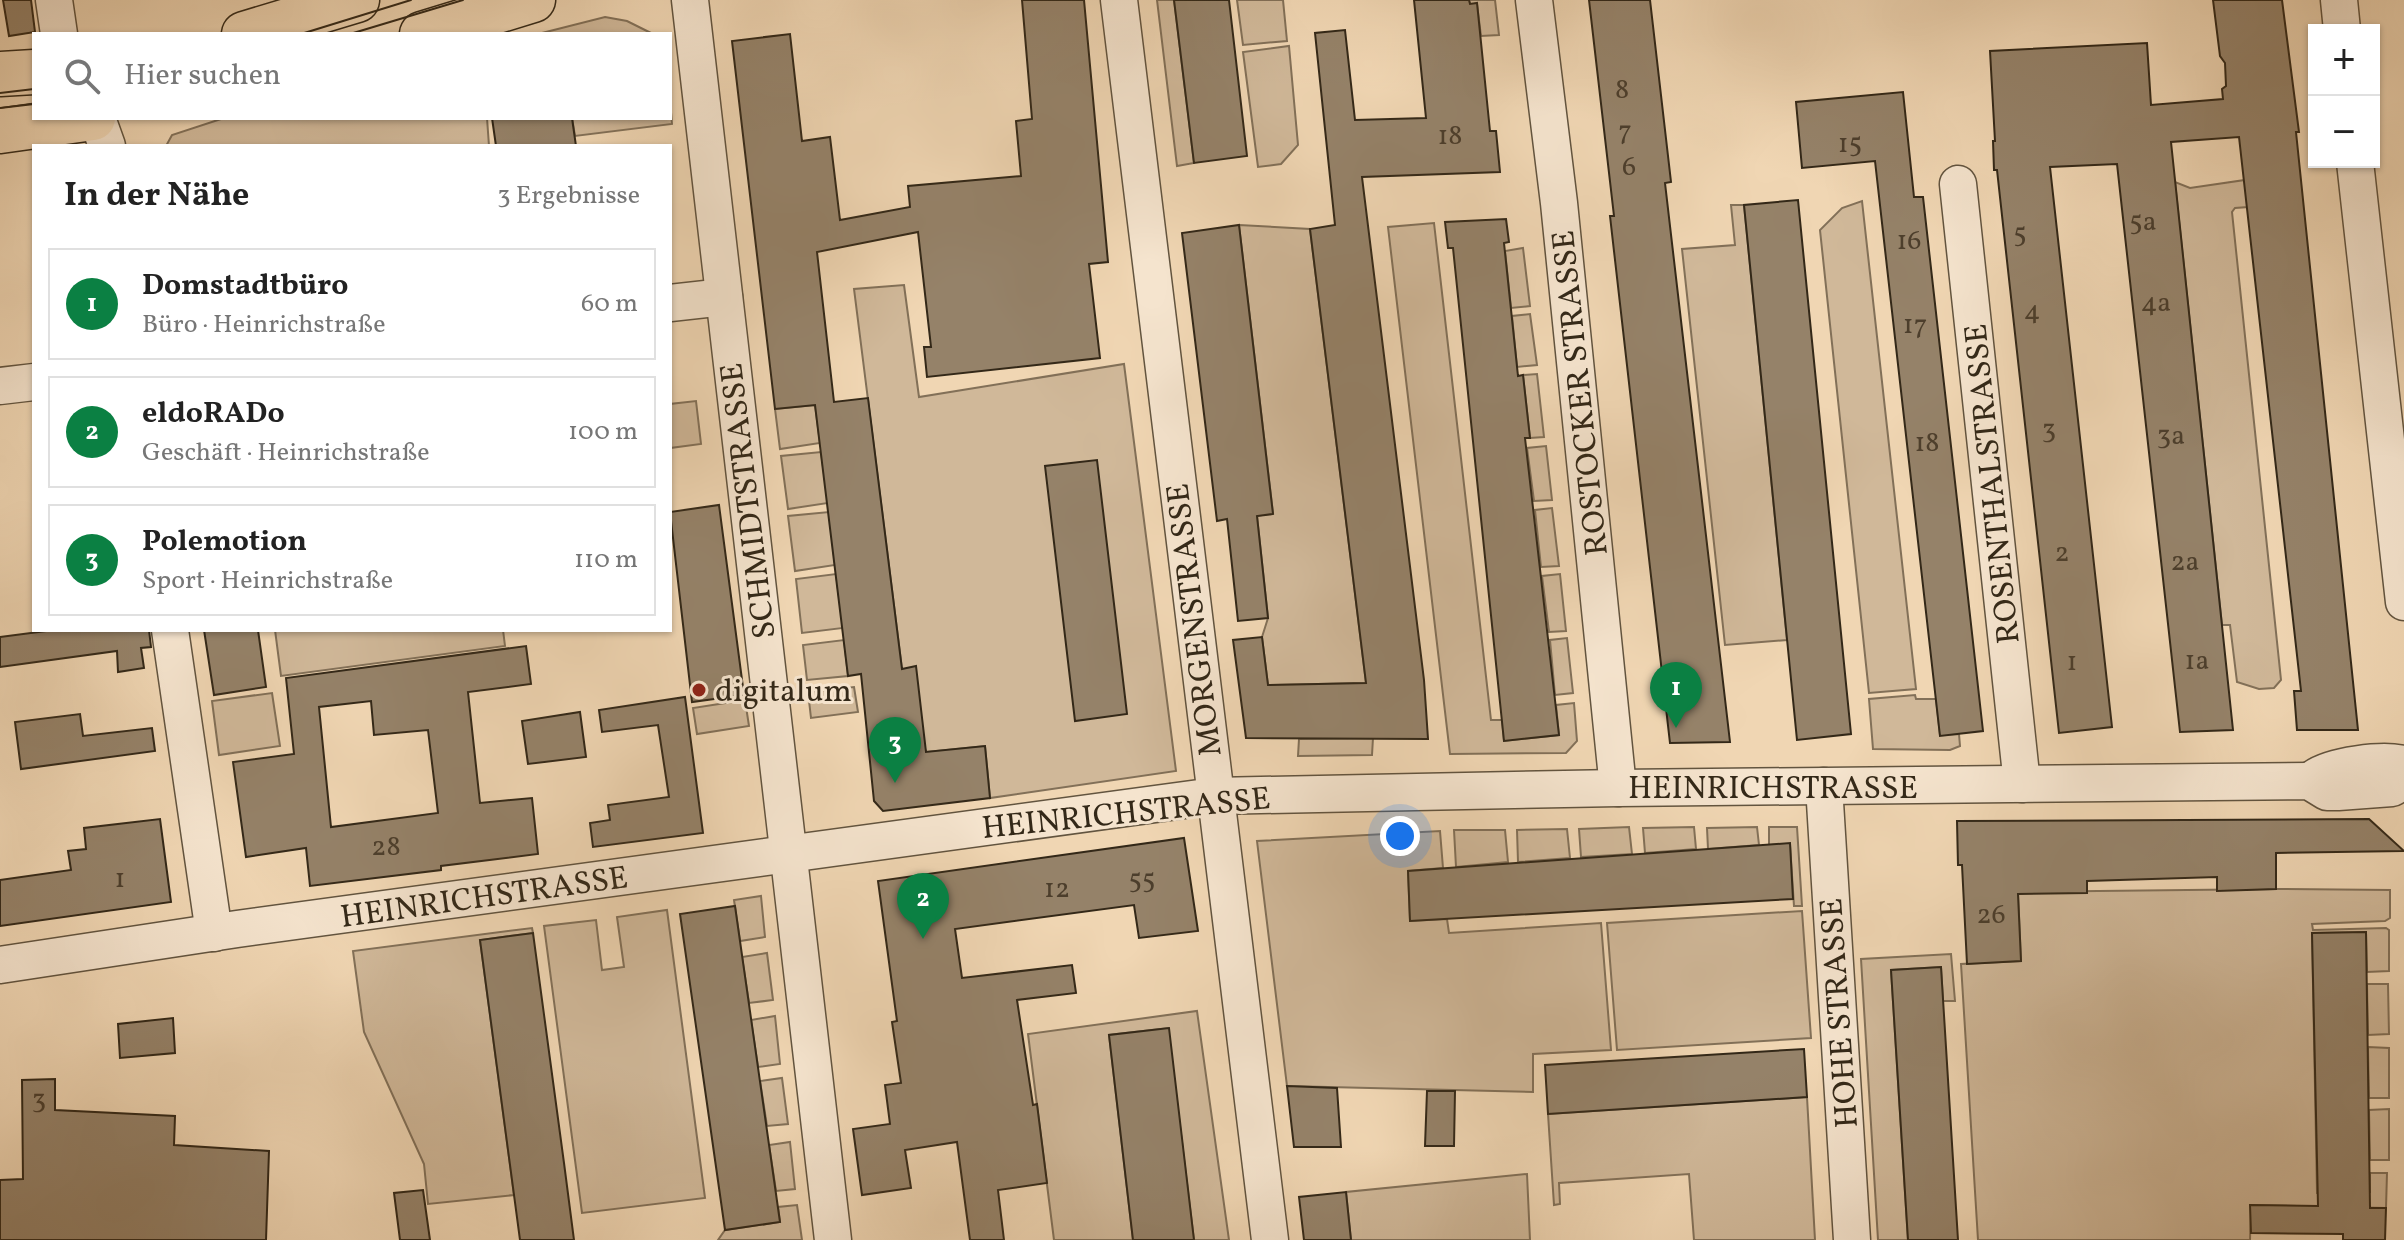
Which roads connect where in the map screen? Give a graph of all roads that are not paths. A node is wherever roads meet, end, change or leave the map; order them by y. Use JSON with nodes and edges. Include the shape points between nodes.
{"nodes":[{"id":1,"x":54,"y":0,"type":"edge"},
{"id":2,"x":357,"y":0,"type":"edge"},
{"id":3,"x":533,"y":0,"type":"edge"},
{"id":4,"x":690,"y":0,"type":"edge"},
{"id":5,"x":1119,"y":0,"type":"edge"},
{"id":6,"x":1534,"y":0,"type":"edge"},
{"id":7,"x":2339,"y":0,"type":"edge"},
{"id":8,"x":2341,"y":24,"type":"edge"},
{"id":9,"x":59,"y":32,"type":"edge"},
{"id":10,"x":251,"y":32,"type":"edge"},
{"id":11,"x":429,"y":32,"type":"edge"},
{"id":12,"x":32,"y":72,"type":"edge"},
{"id":13,"x":0,"y":74,"type":"edge"},
{"id":14,"x":80,"y":120,"type":"edge"},
{"id":15,"x":96,"y":120,"type":"edge"},
{"id":16,"x":0,"y":131,"type":"edge"},
{"id":17,"x":106,"y":144,"type":"edge"},
{"id":18,"x":2356,"y":168,"type":"edge"},
{"id":19,"x":1958,"y":184,"type":"dead end"},
{"id":20,"x":724,"y":297,"type":"junction"},
{"id":21,"x":672,"y":303,"type":"edge"},
{"id":22,"x":32,"y":382,"type":"edge"},
{"id":23,"x":0,"y":386,"type":"edge"},
{"id":24,"x":2404,"y":602,"type":"edge"},
{"id":25,"x":170,"y":632,"type":"edge"},
{"id":26,"x":2404,"y":764,"type":"edge"},
{"id":27,"x":2404,"y":780,"type":"edge"},
{"id":28,"x":2309,"y":781,"type":"junction"},
{"id":29,"x":2022,"y":784,"type":"junction"},
{"id":30,"x":1824,"y":786,"type":"junction"},
{"id":31,"x":1618,"y":788,"type":"junction"},
{"id":32,"x":1214,"y":796,"type":"junction"},
{"id":33,"x":788,"y":854,"type":"junction"},
{"id":34,"x":214,"y":933,"type":"junction"},
{"id":35,"x":0,"y":965,"type":"edge"},
{"id":36,"x":833,"y":1240,"type":"edge"},
{"id":37,"x":1270,"y":1240,"type":"edge"},
{"id":38,"x":1852,"y":1240,"type":"edge"}],
"edges":[{"from":1,"to":9,"type":"street"},
{"from":2,"to":10,"type":"main road"},
{"from":3,"to":11,"type":"main road"},
{"from":4,"to":20,"type":"street","name":"SCHMIDTSTRASSE"},
{"from":5,"to":32,"type":"street","name":"MORGENSTRASSE"},
{"from":6,"to":31,"type":"street","name":"ROSTOCKER STRASSE"},
{"from":7,"to":8,"type":"street"},
{"from":12,"to":13,"type":"main road"},
{"from":14,"to":16,"type":"main road"},
{"from":15,"to":17,"type":"street"},
{"from":18,"to":24,"type":"street"},
{"from":19,"to":29,"type":"street","name":"ROSENTHALSTRASSE"},
{"from":20,"to":21,"type":"street"},
{"from":20,"to":33,"type":"street","name":"SCHMIDTSTRASSE"},
{"from":22,"to":23,"type":"street"},
{"from":25,"to":34,"type":"street"},
{"from":26,"to":28,"type":"street","name":"HEINRICHSTRASSE","via":[[2390,761],[2322,772]]},
{"from":27,"to":28,"type":"street","name":"HEINRICHSTRASSE","via":[[2392,788],[2338,792]]},
{"from":28,"to":29,"type":"street","name":"HEINRICHSTRASSE"},
{"from":29,"to":30,"type":"street","name":"HEINRICHSTRASSE"},
{"from":30,"to":31,"type":"street","name":"HEINRICHSTRASSE"},
{"from":30,"to":38,"type":"street","name":"HOHE STRASSE"},
{"from":31,"to":32,"type":"street","name":"HEINRICHSTRASSE"},
{"from":32,"to":33,"type":"street","name":"HEINRICHSTRASSE"},
{"from":32,"to":37,"type":"street","name":"MORGENSTRASSE"},
{"from":33,"to":34,"type":"street","name":"HEINRICHSTRASSE"},
{"from":33,"to":36,"type":"street","name":"SCHMIDTSTRASSE"},
{"from":34,"to":35,"type":"street","name":"HEINRICHSTRASSE"}]}
